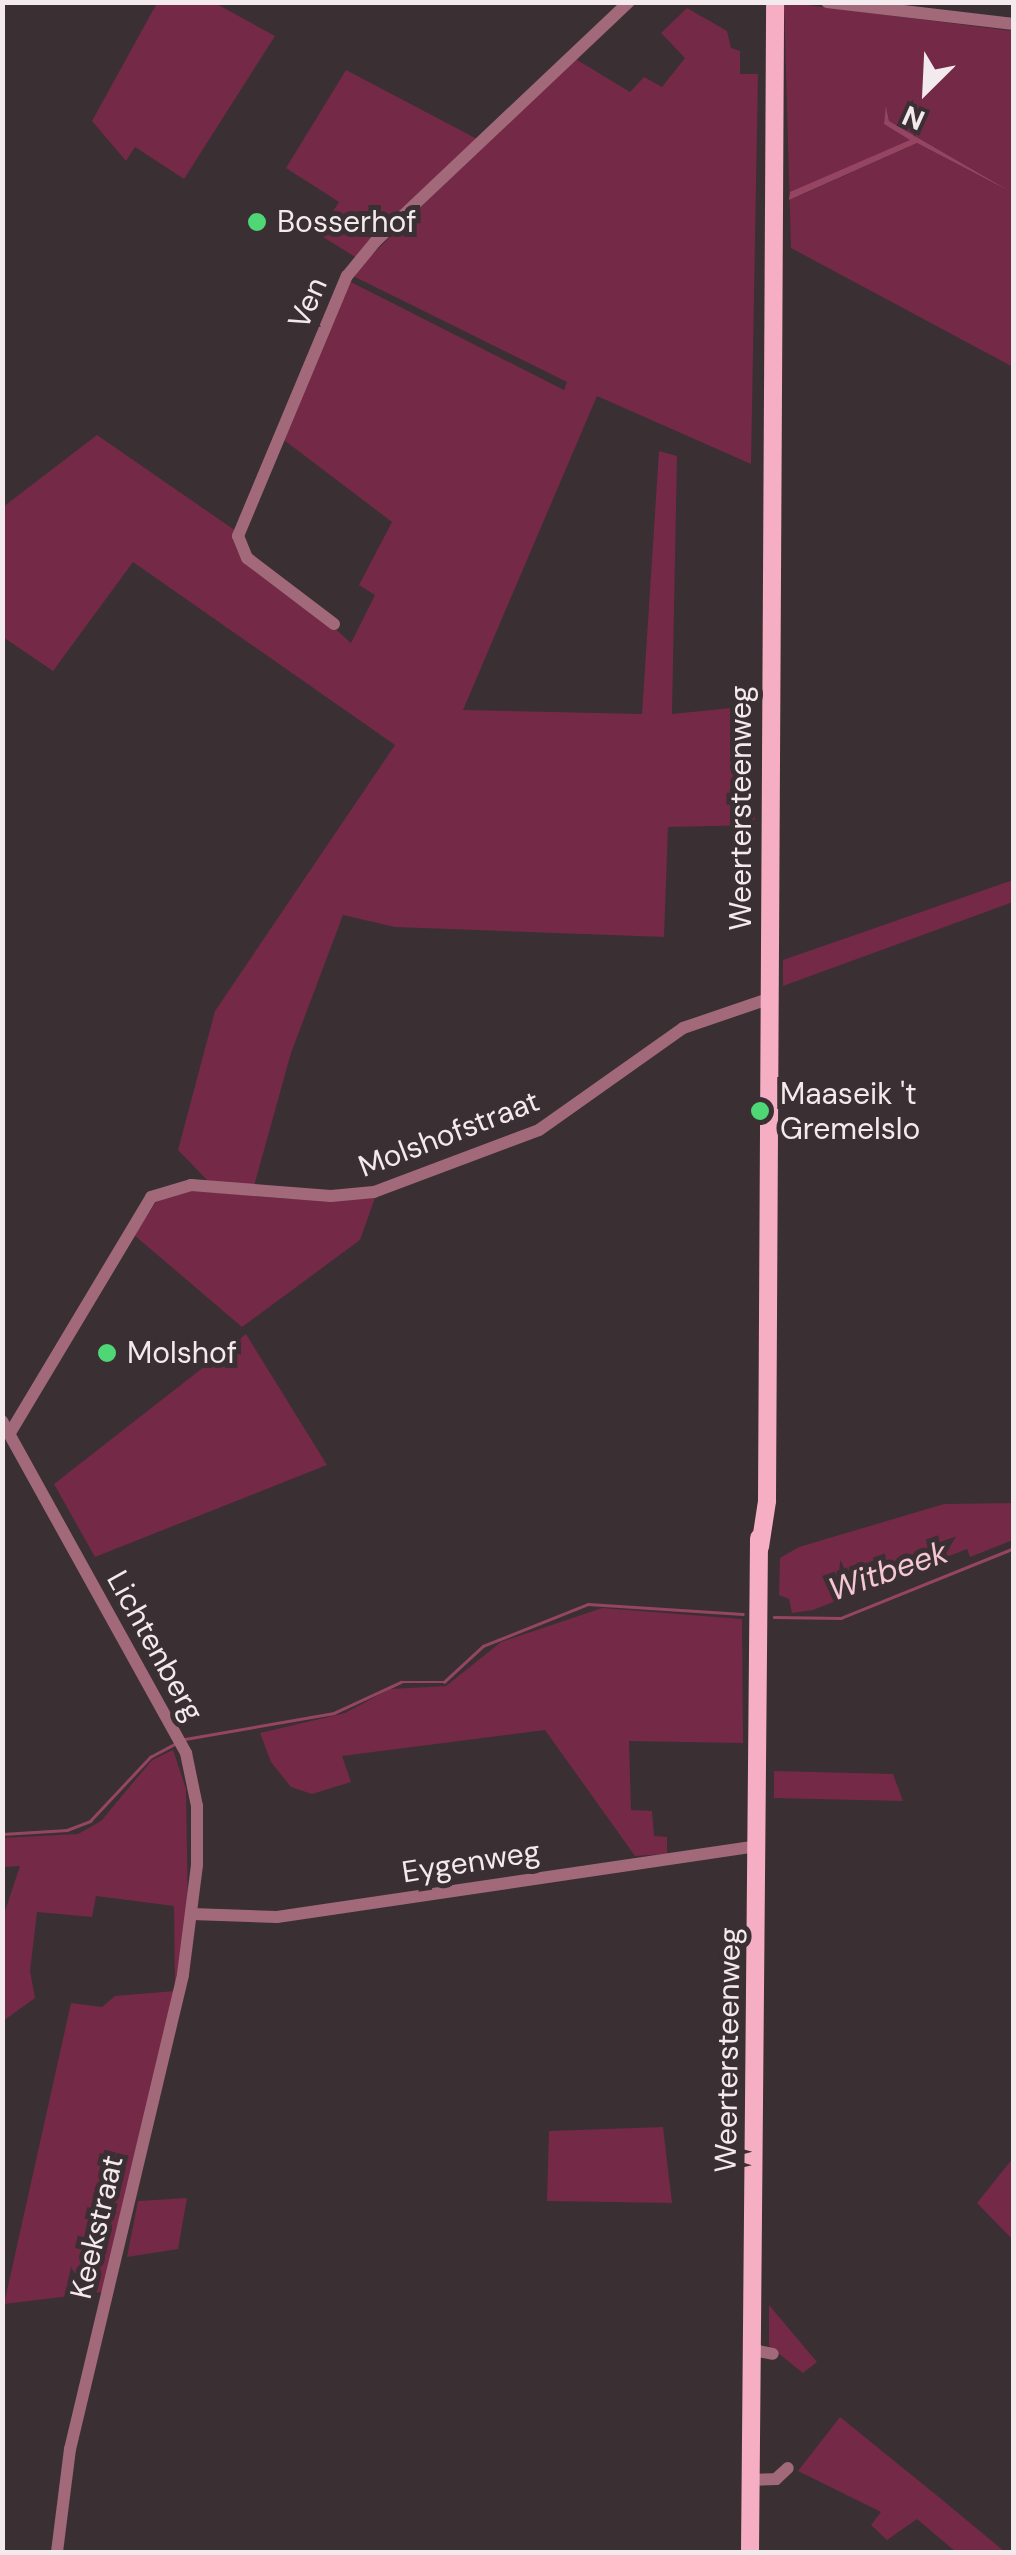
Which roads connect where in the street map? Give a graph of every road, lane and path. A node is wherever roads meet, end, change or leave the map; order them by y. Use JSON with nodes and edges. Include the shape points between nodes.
{"nodes":[{"id":1,"x":630,"y":2,"type":"edge"},
{"id":2,"x":775,"y":2,"type":"edge"},
{"id":3,"x":828,"y":2,"type":"edge"},
{"id":4,"x":1014,"y":24,"type":"edge"},
{"id":5,"x":334,"y":624,"type":"dead end"},
{"id":6,"x":768,"y":999,"type":"junction"},
{"id":7,"x":6,"y":1427,"type":"edge"},
{"id":8,"x":757,"y":1846,"type":"junction"},
{"id":9,"x":192,"y":1914,"type":"junction"},
{"id":10,"x":752,"y":2350,"type":"junction"},
{"id":11,"x":774,"y":2354,"type":"dead end"},
{"id":12,"x":788,"y":2468,"type":"dead end"},
{"id":13,"x":751,"y":2480,"type":"junction"},
{"id":14,"x":57,"y":2552,"type":"edge"},
{"id":15,"x":750,"y":2552,"type":"edge"}],
"edges":[{"from":1,"to":5,"type":"street","name":"Ven","via":[[347,276],[238,536],[248,558]]},
{"from":2,"to":6,"type":"main road","name":"Weertersteenweg"},
{"from":3,"to":4,"type":"street"},
{"from":6,"to":7,"type":"street","name":"Molshofstraat","via":[[683,1028],[539,1130],[374,1192],[331,1196],[191,1185],[150,1197]]},
{"from":6,"to":8,"type":"main road","name":"Weertersteenweg"},
{"from":7,"to":9,"type":"street","name":"Lichtenberg","via":[[186,1753],[196,1806]]},
{"from":8,"to":9,"type":"street","name":"Eygenweg","via":[[276,1917]]},
{"from":8,"to":10,"type":"main road","name":"Weertersteenweg"},
{"from":9,"to":14,"type":"street","name":"Keekstraat","via":[[70,2449]]},
{"from":10,"to":11,"type":"street"},
{"from":10,"to":13,"type":"main road","name":"Weertersteenweg"},
{"from":12,"to":13,"type":"street","via":[[776,2479]]},
{"from":13,"to":15,"type":"main road","name":"Weertersteenweg"}]}
